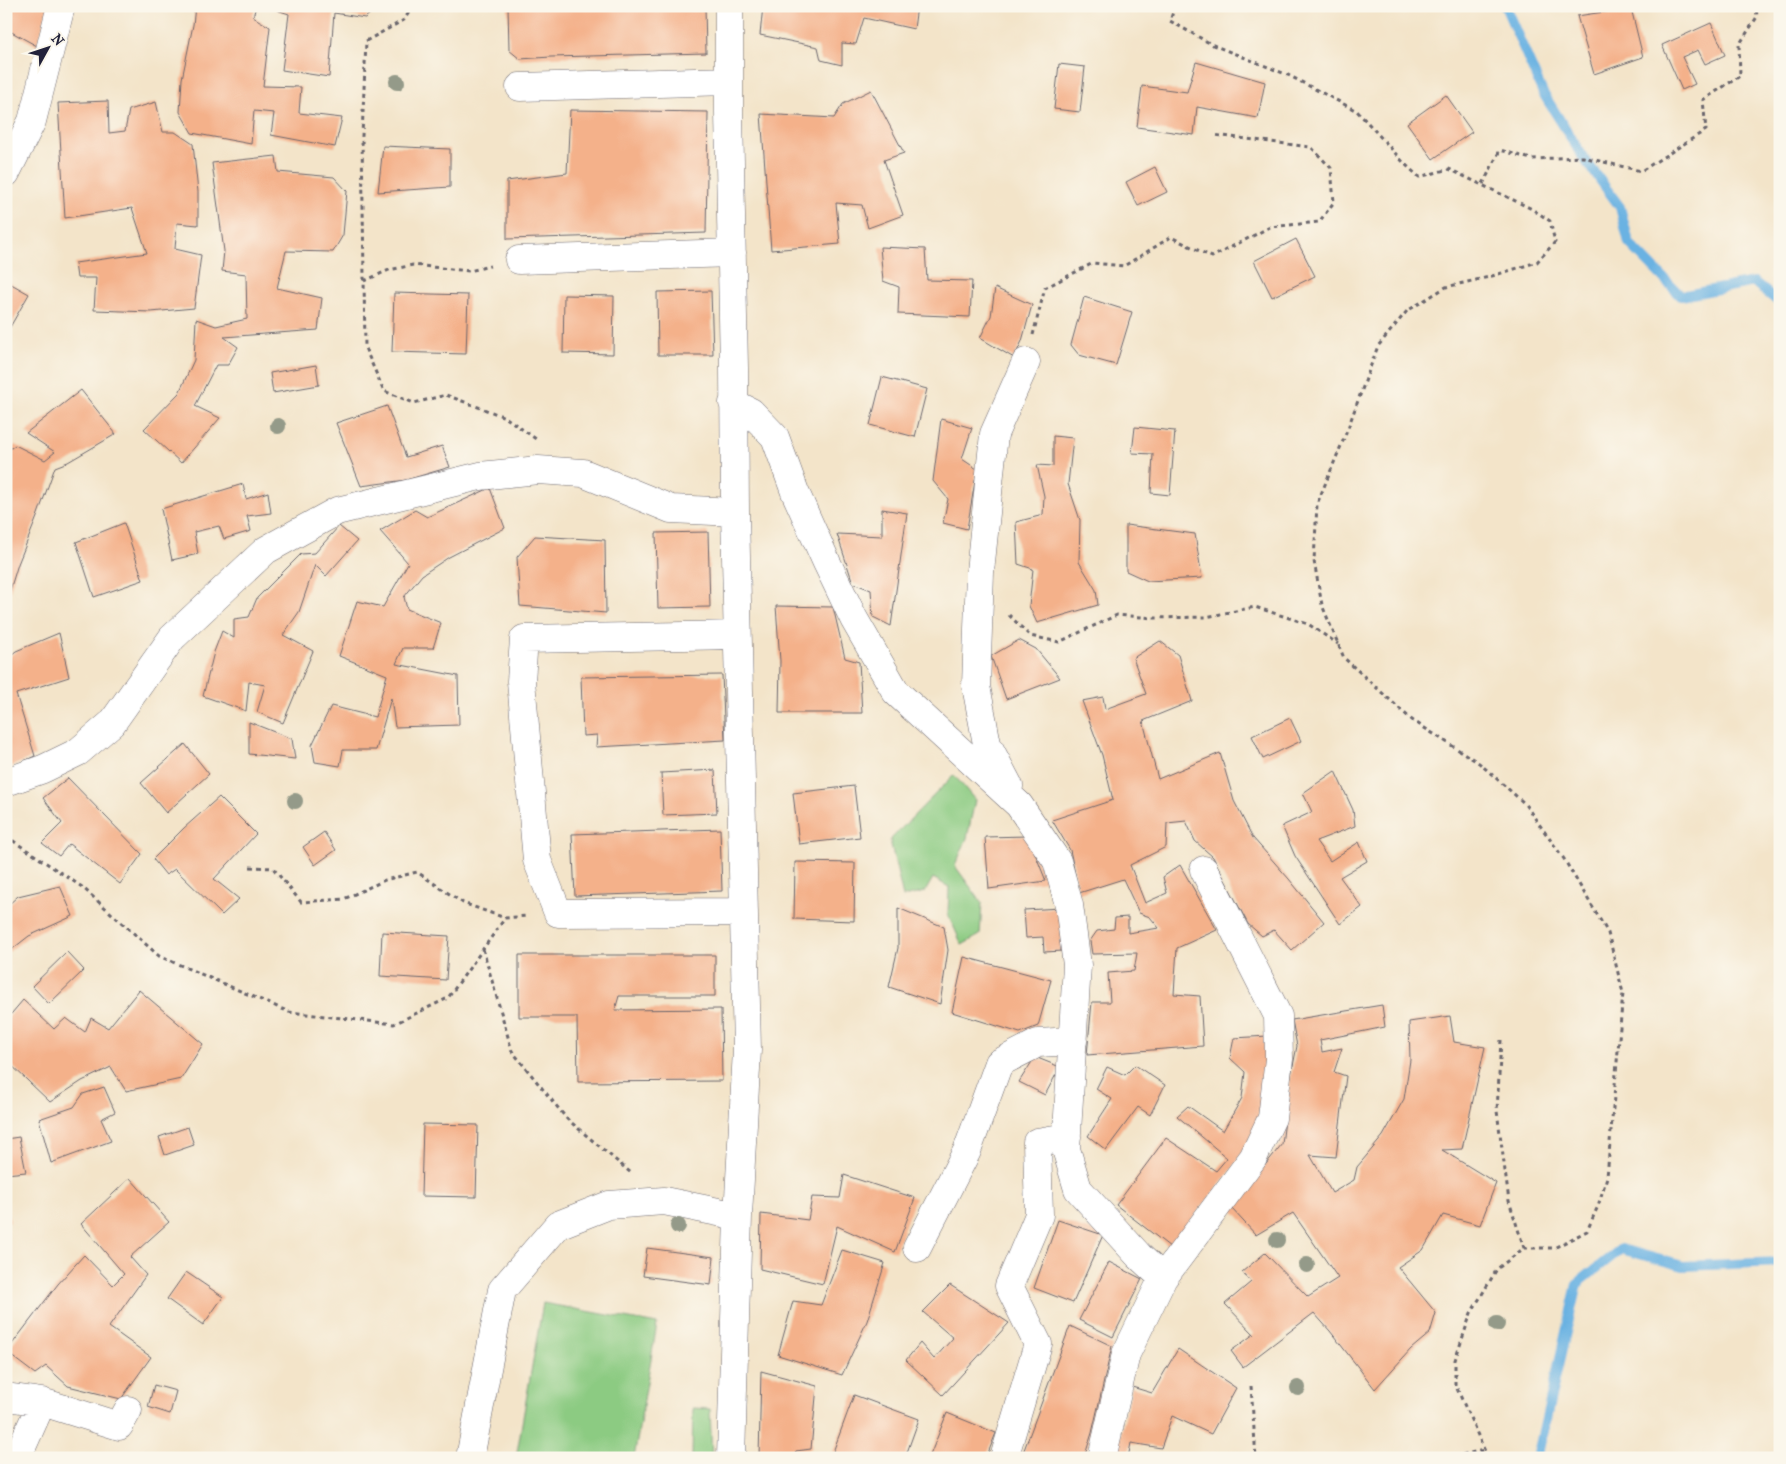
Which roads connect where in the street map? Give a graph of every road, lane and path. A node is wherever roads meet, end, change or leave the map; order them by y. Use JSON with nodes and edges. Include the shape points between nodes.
{"nodes":[{"id":1,"x":61,"y":6,"type":"edge"},
{"id":2,"x":413,"y":6,"type":"edge"},
{"id":3,"x":729,"y":6,"type":"edge"},
{"id":4,"x":1175,"y":6,"type":"edge"},
{"id":5,"x":1756,"y":6,"type":"edge"},
{"id":6,"x":729,"y":81,"type":"junction"},
{"id":7,"x":520,"y":87,"type":"dead end"},
{"id":8,"x":1214,"y":135,"type":"dead end"},
{"id":9,"x":6,"y":173,"type":"edge"},
{"id":10,"x":1483,"y":184,"type":"junction"},
{"id":11,"x":732,"y":253,"type":"junction"},
{"id":12,"x":520,"y":260,"type":"joint"},
{"id":13,"x":364,"y":281,"type":"junction"},
{"id":14,"x":1026,"y":362,"type":"joint"},
{"id":15,"x":733,"y":402,"type":"junction"},
{"id":16,"x":536,"y":440,"type":"dead end"},
{"id":17,"x":735,"y":512,"type":"junction"},
{"id":18,"x":1005,"y":612,"type":"dead end"},
{"id":19,"x":738,"y":635,"type":"junction"},
{"id":20,"x":1339,"y":644,"type":"junction"},
{"id":21,"x":6,"y":782,"type":"edge"},
{"id":22,"x":1020,"y":805,"type":"junction"},
{"id":23,"x":6,"y":836,"type":"edge"},
{"id":24,"x":250,"y":867,"type":"dead end"},
{"id":25,"x":1204,"y":870,"type":"dead end"},
{"id":26,"x":744,"y":912,"type":"junction"},
{"id":27,"x":558,"y":913,"type":"junction"},
{"id":28,"x":504,"y":918,"type":"junction"},
{"id":29,"x":482,"y":949,"type":"junction"},
{"id":30,"x":1501,"y":1040,"type":"dead end"},
{"id":31,"x":1073,"y":1041,"type":"junction"},
{"id":32,"x":1067,"y":1137,"type":"junction"},
{"id":33,"x":664,"y":1201,"type":"junction"},
{"id":34,"x":738,"y":1216,"type":"junction"},
{"id":35,"x":918,"y":1248,"type":"dead end"},
{"id":36,"x":1524,"y":1248,"type":"junction"},
{"id":37,"x":1163,"y":1278,"type":"junction"},
{"id":38,"x":1251,"y":1386,"type":"dead end"},
{"id":39,"x":6,"y":1397,"type":"edge"},
{"id":40,"x":42,"y":1402,"type":"junction"},
{"id":41,"x":128,"y":1410,"type":"dead end"},
{"id":42,"x":1484,"y":1450,"type":"junction"},
{"id":43,"x":17,"y":1458,"type":"edge"},
{"id":44,"x":470,"y":1458,"type":"edge"},
{"id":45,"x":731,"y":1458,"type":"edge"},
{"id":46,"x":1004,"y":1458,"type":"edge"},
{"id":47,"x":1102,"y":1458,"type":"edge"},
{"id":48,"x":1256,"y":1458,"type":"edge"},
{"id":49,"x":1447,"y":1458,"type":"edge"},
{"id":50,"x":1488,"y":1458,"type":"edge"}],
"edges":[{"from":1,"to":9,"type":"street","via":[[32,121]]},
{"from":2,"to":13,"type":"path","via":[[404,20],[366,40],[362,136]]},
{"from":3,"to":6,"type":"street"},
{"from":4,"to":10,"type":"path","via":[[1170,20],[1204,40],[1288,75],[1358,111],[1420,177],[1449,168]]},
{"from":5,"to":10,"type":"path","via":[[1757,17],[1739,45],[1740,76],[1703,100],[1706,130],[1641,171],[1583,157],[1531,159],[1500,150]]},
{"from":6,"to":7,"type":"street"},
{"from":6,"to":11,"type":"street"},
{"from":8,"to":14,"type":"path","via":[[1311,147],[1331,168],[1334,202],[1319,222],[1270,227],[1212,257],[1171,237],[1124,266],[1093,263],[1077,271],[1045,288]]},
{"from":10,"to":20,"type":"path","via":[[1532,208],[1550,221],[1556,242],[1537,262],[1446,287],[1407,311],[1378,346],[1317,504],[1314,561],[1322,605]]},
{"from":11,"to":12,"type":"street"},
{"from":11,"to":15,"type":"street"},
{"from":12,"to":13,"type":"path","via":[[469,270],[413,265],[389,270]]},
{"from":13,"to":16,"type":"path","via":[[366,348],[384,391],[414,404],[446,395],[505,417]]},
{"from":14,"to":22,"type":"street","via":[[994,434],[981,554],[976,686],[987,744]]},
{"from":15,"to":17,"type":"street"},
{"from":15,"to":22,"type":"street","via":[[751,412],[775,437],[827,563],[854,619],[896,692]]},
{"from":17,"to":19,"type":"street"},
{"from":17,"to":21,"type":"street","via":[[671,509],[583,473],[538,470],[480,476],[337,511],[266,550],[172,638],[112,723],[78,752]]},
{"from":18,"to":20,"type":"path","via":[[1030,636],[1059,642],[1117,615],[1154,618],[1206,616],[1255,607],[1308,624]]},
{"from":19,"to":26,"type":"street"},
{"from":19,"to":27,"type":"street","via":[[524,639],[521,681],[537,860]]},
{"from":20,"to":36,"type":"path","via":[[1344,658],[1412,720],[1479,763],[1524,803],[1564,859],[1608,933],[1623,993],[1606,1177],[1587,1231],[1554,1248]]},
{"from":22,"to":31,"type":"street","via":[[1056,862],[1069,905],[1077,965]]},
{"from":23,"to":29,"type":"path","via":[[82,887],[159,956],[289,1012],[394,1024],[448,998]]},
{"from":24,"to":28,"type":"path","via":[[273,868],[302,902],[344,899],[385,880],[417,872],[463,903]]},
{"from":25,"to":37,"type":"street","via":[[1278,1016],[1279,1059],[1272,1118],[1253,1158]]},
{"from":26,"to":27,"type":"street"},
{"from":26,"to":34,"type":"street","via":[[747,1050]]},
{"from":27,"to":28,"type":"path"},
{"from":28,"to":29,"type":"path"},
{"from":29,"to":33,"type":"path","via":[[512,1051],[567,1119]]},
{"from":30,"to":36,"type":"path","via":[[1497,1111],[1509,1200]]},
{"from":31,"to":32,"type":"street"},
{"from":31,"to":35,"type":"street","via":[[1038,1043],[1000,1063],[967,1151]]},
{"from":32,"to":37,"type":"street","via":[[1066,1149],[1078,1188]]},
{"from":32,"to":46,"type":"street","via":[[1038,1142],[1039,1215],[1009,1286],[1038,1344]]},
{"from":33,"to":34,"type":"street"},
{"from":33,"to":44,"type":"street","via":[[609,1205],[558,1225],[502,1290]]},
{"from":34,"to":45,"type":"street"},
{"from":36,"to":42,"type":"path","via":[[1497,1269],[1471,1312],[1455,1360],[1455,1384]]},
{"from":37,"to":47,"type":"street","via":[[1126,1354]]},
{"from":38,"to":48,"type":"path"},
{"from":39,"to":40,"type":"street"},
{"from":40,"to":41,"type":"street","via":[[119,1426]]},
{"from":40,"to":43,"type":"street"},
{"from":42,"to":49,"type":"path"},
{"from":42,"to":50,"type":"path"}]}
